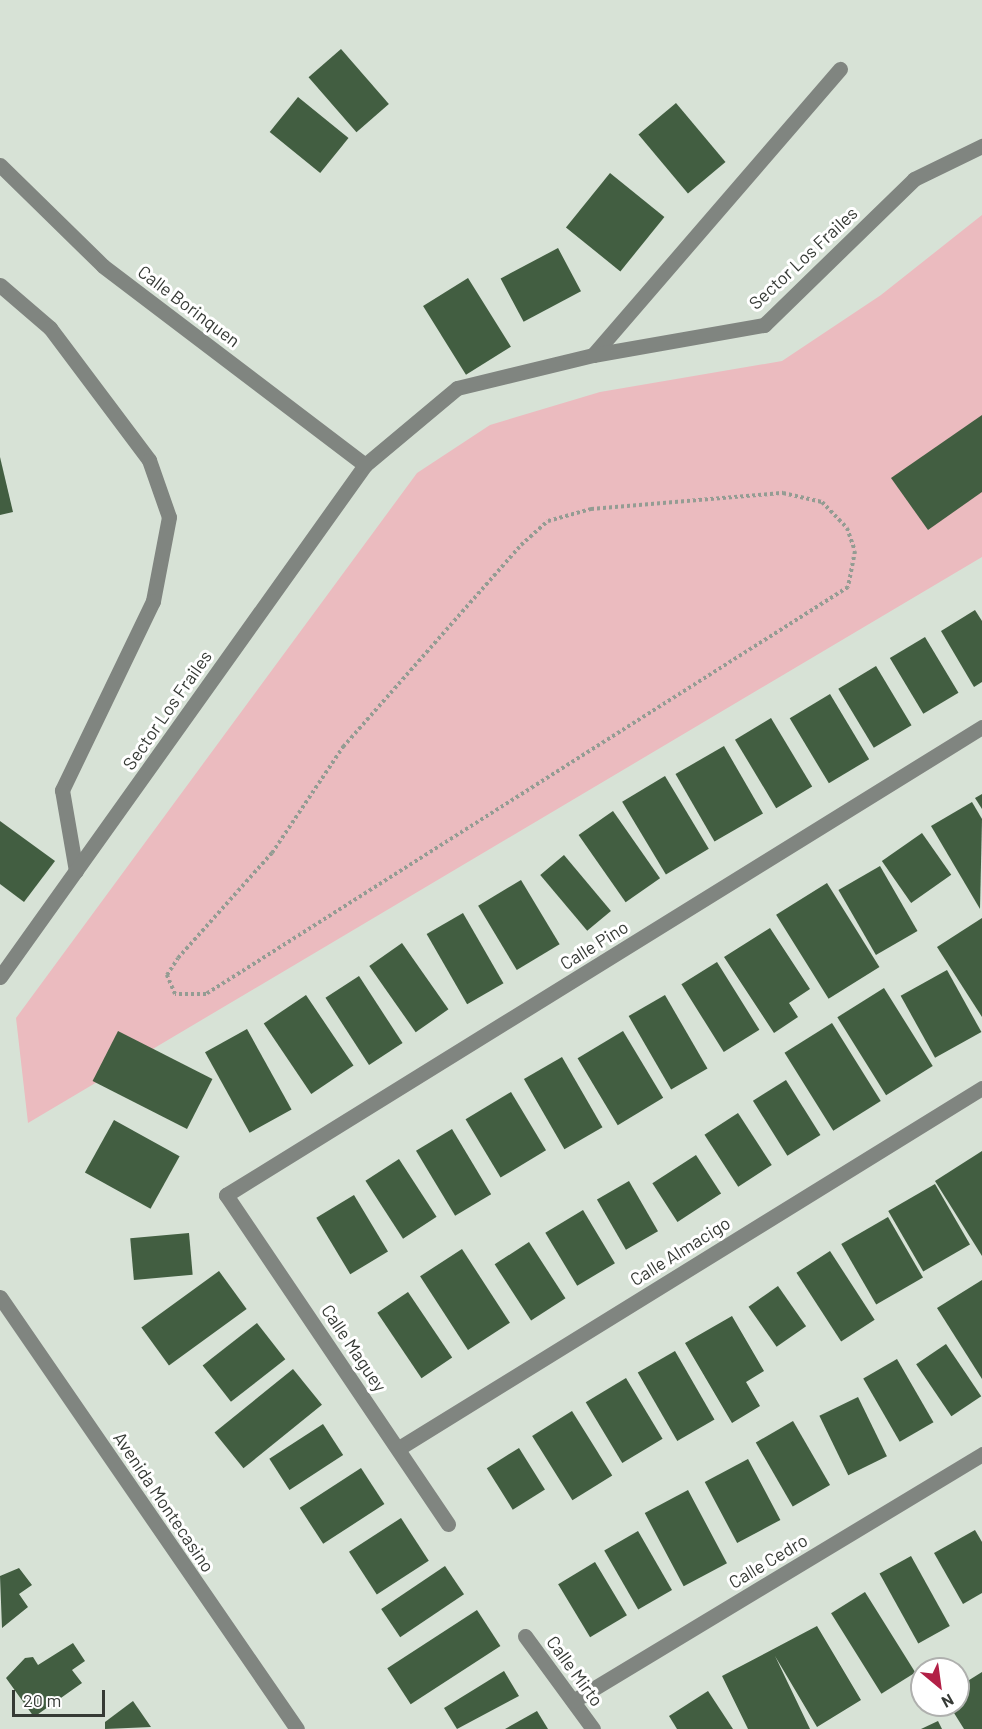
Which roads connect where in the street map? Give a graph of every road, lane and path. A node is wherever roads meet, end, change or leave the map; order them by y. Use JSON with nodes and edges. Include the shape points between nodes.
{"nodes":[{"id":1,"x":840,"y":69,"type":"dead end"},
{"id":2,"x":982,"y":146,"type":"edge"},
{"id":3,"x":0,"y":165,"type":"edge"},
{"id":4,"x":0,"y":285,"type":"edge"},
{"id":5,"x":593,"y":355,"type":"junction"},
{"id":6,"x":365,"y":465,"type":"junction"},
{"id":7,"x":847,"y":528,"type":"joint"},
{"id":8,"x":982,"y":727,"type":"edge"},
{"id":9,"x":76,"y":871,"type":"junction"},
{"id":10,"x":0,"y":977,"type":"edge"},
{"id":11,"x":982,"y":1088,"type":"edge"},
{"id":12,"x":226,"y":1195,"type":"joint"},
{"id":13,"x":0,"y":1297,"type":"edge"},
{"id":14,"x":399,"y":1448,"type":"junction"},
{"id":15,"x":982,"y":1454,"type":"edge"},
{"id":16,"x":448,"y":1524,"type":"dead end"},
{"id":17,"x":525,"y":1636,"type":"dead end"},
{"id":18,"x":573,"y":1701,"type":"junction"},
{"id":19,"x":297,"y":1729,"type":"edge"},
{"id":20,"x":592,"y":1729,"type":"edge"}],
"edges":[{"from":1,"to":5,"type":"street"},
{"from":2,"to":5,"type":"street","name":"Sector Los Frailes","via":[[914,179],[764,325]]},
{"from":3,"to":6,"type":"street","name":"Calle Borinquen","via":[[103,266]]},
{"from":4,"to":9,"type":"street","via":[[50,328],[149,460],[169,517],[153,601],[62,790]]},
{"from":5,"to":6,"type":"street","name":"Sector Los Frailes","via":[[457,388]]},
{"from":6,"to":9,"type":"street","name":"Sector Los Frailes"},
{"from":7,"to":7,"type":"path","via":[[855,551],[848,587],[818,609],[206,994],[176,994],[167,975],[178,958],[273,854],[343,747],[520,545],[548,521],[591,509],[783,493],[822,502]]},
{"from":8,"to":12,"type":"street","name":"Calle Pino"},
{"from":9,"to":10,"type":"street","name":"Sector Los Frailes"},
{"from":11,"to":14,"type":"street","name":"Calle Almacigo"},
{"from":12,"to":14,"type":"street","name":"Calle Maguey"},
{"from":13,"to":19,"type":"street","name":"Avenida Montecasino"},
{"from":14,"to":16,"type":"street","name":"Calle Maguey"},
{"from":15,"to":18,"type":"street","name":"Calle Cedro"},
{"from":17,"to":18,"type":"street","name":"Calle Mirto"},
{"from":18,"to":20,"type":"street","name":"Calle Mirto"}]}
